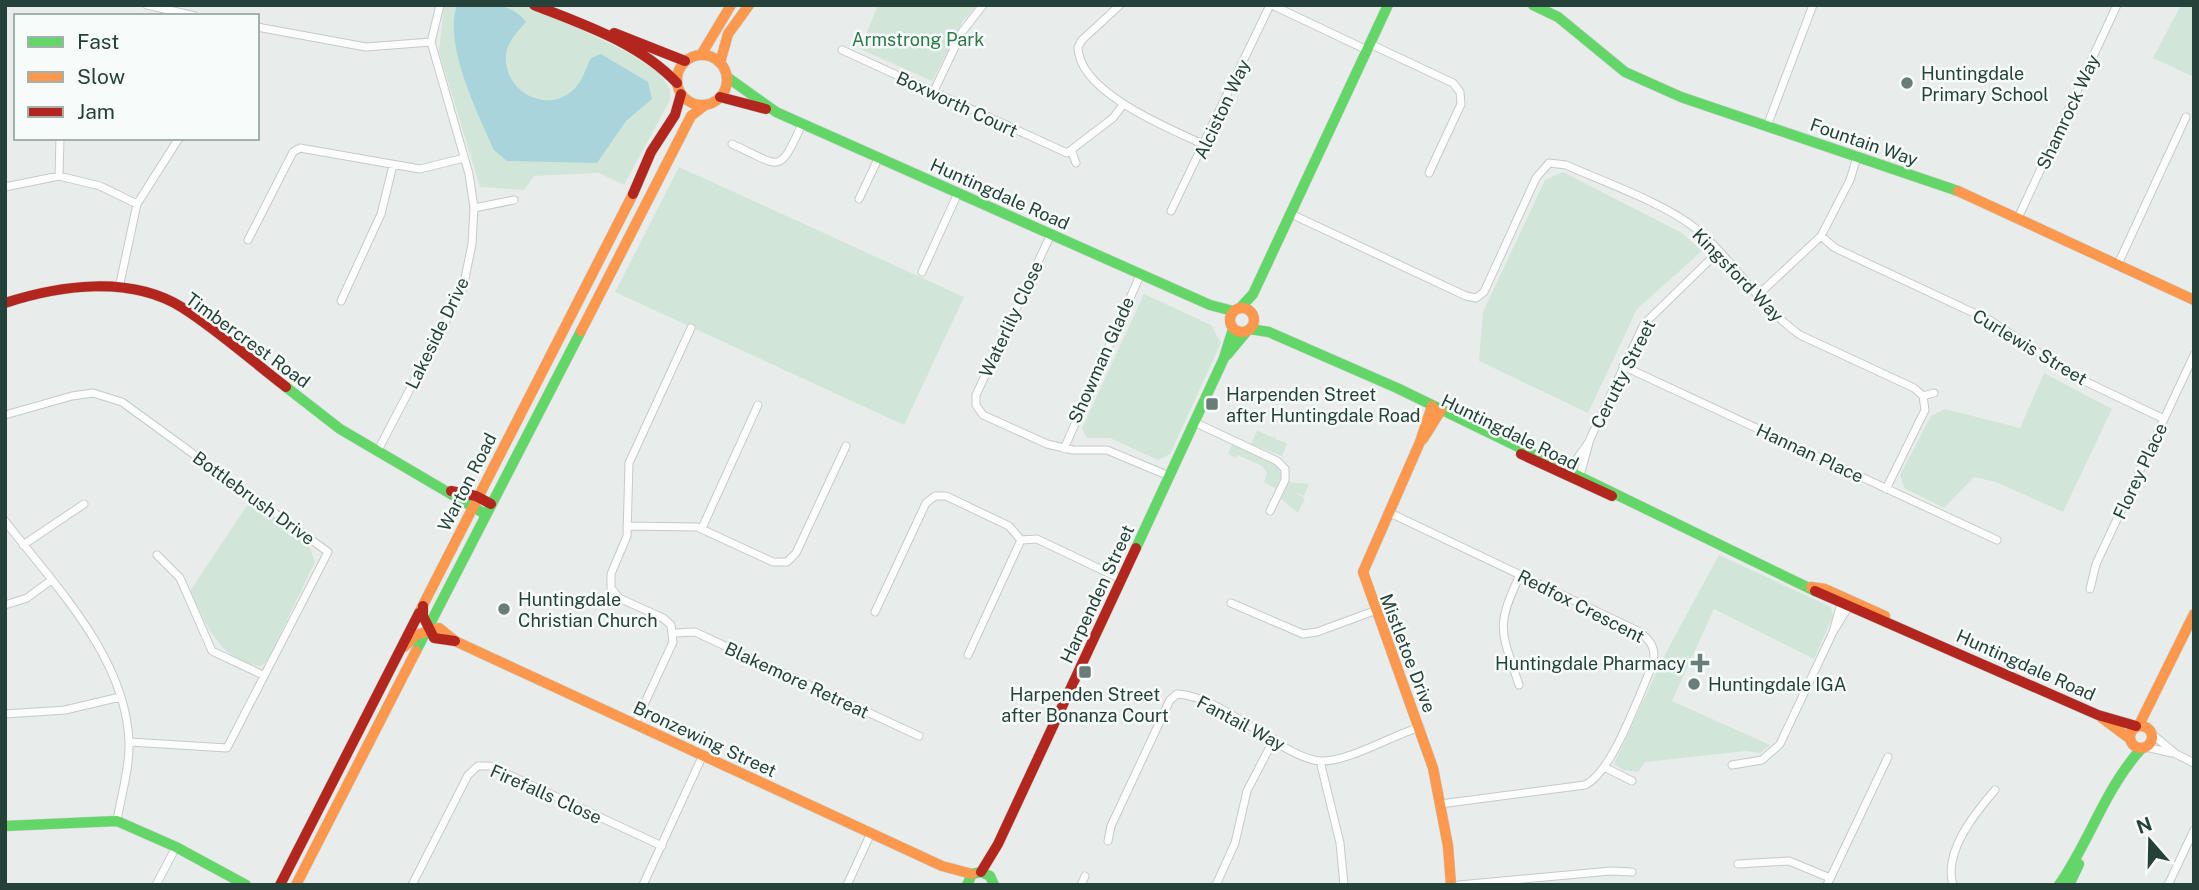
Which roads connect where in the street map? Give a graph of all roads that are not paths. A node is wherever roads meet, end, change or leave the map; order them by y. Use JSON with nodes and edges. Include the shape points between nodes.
{"nodes":[{"id":1,"x":147,"y":5,"type":"edge"},
{"id":2,"x":440,"y":5,"type":"edge"},
{"id":3,"x":534,"y":5,"type":"edge"},
{"id":4,"x":552,"y":5,"type":"edge"},
{"id":5,"x":731,"y":5,"type":"edge"},
{"id":6,"x":749,"y":5,"type":"edge"},
{"id":7,"x":983,"y":5,"type":"edge"},
{"id":8,"x":1120,"y":5,"type":"edge"},
{"id":9,"x":1271,"y":5,"type":"edge"},
{"id":10,"x":1388,"y":5,"type":"edge"},
{"id":11,"x":1533,"y":5,"type":"edge"},
{"id":12,"x":1813,"y":5,"type":"edge"},
{"id":13,"x":2117,"y":5,"type":"edge"},
{"id":14,"x":186,"y":14,"type":"edge"},
{"id":15,"x":259,"y":27,"type":"edge"},
{"id":16,"x":431,"y":42,"type":"junction"},
{"id":17,"x":1368,"y":47,"type":"junction"},
{"id":18,"x":842,"y":50,"type":"dead end"},
{"id":19,"x":701,"y":55,"type":"junction"},
{"id":20,"x":685,"y":61,"type":"junction"},
{"id":21,"x":720,"y":63,"type":"junction"},
{"id":22,"x":727,"y":78,"type":"junction"},
{"id":23,"x":679,"y":88,"type":"junction"},
{"id":24,"x":1470,"y":89,"type":"dead end"},
{"id":25,"x":1460,"y":92,"type":"junction"},
{"id":26,"x":933,"y":93,"type":"junction"},
{"id":27,"x":720,"y":97,"type":"junction"},
{"id":28,"x":705,"y":105,"type":"junction"},
{"id":29,"x":1122,"y":106,"type":"junction"},
{"id":30,"x":776,"y":112,"type":"junction"},
{"id":31,"x":2186,"y":117,"type":"dead end"},
{"id":32,"x":802,"y":124,"type":"junction"},
{"id":33,"x":1767,"y":126,"type":"junction"},
{"id":34,"x":60,"y":140,"type":"edge"},
{"id":35,"x":177,"y":140,"type":"edge"},
{"id":36,"x":732,"y":144,"type":"dead end"},
{"id":37,"x":1205,"y":145,"type":"junction"},
{"id":38,"x":1072,"y":152,"type":"junction"},
{"id":39,"x":1857,"y":157,"type":"junction"},
{"id":40,"x":464,"y":158,"type":"junction"},
{"id":41,"x":878,"y":159,"type":"junction"},
{"id":42,"x":1076,"y":163,"type":"dead end"},
{"id":43,"x":393,"y":165,"type":"junction"},
{"id":44,"x":1429,"y":173,"type":"dead end"},
{"id":45,"x":59,"y":176,"type":"junction"},
{"id":46,"x":5,"y":187,"type":"edge"},
{"id":47,"x":958,"y":193,"type":"junction"},
{"id":48,"x":859,"y":199,"type":"dead end"},
{"id":49,"x":514,"y":200,"type":"dead end"},
{"id":50,"x":137,"y":204,"type":"junction"},
{"id":51,"x":474,"y":208,"type":"junction"},
{"id":52,"x":1171,"y":211,"type":"dead end"},
{"id":53,"x":1291,"y":214,"type":"junction"},
{"id":54,"x":2018,"y":218,"type":"junction"},
{"id":55,"x":1051,"y":234,"type":"junction"},
{"id":56,"x":1821,"y":236,"type":"junction"},
{"id":57,"x":248,"y":240,"type":"dead end"},
{"id":58,"x":1718,"y":252,"type":"junction"},
{"id":59,"x":2118,"y":264,"type":"junction"},
{"id":60,"x":922,"y":272,"type":"dead end"},
{"id":61,"x":1141,"y":273,"type":"junction"},
{"id":62,"x":119,"y":288,"type":"junction"},
{"id":63,"x":1253,"y":294,"type":"junction"},
{"id":64,"x":1758,"y":295,"type":"junction"},
{"id":65,"x":2194,"y":300,"type":"edge"},
{"id":66,"x":341,"y":301,"type":"dead end"},
{"id":67,"x":5,"y":303,"type":"edge"},
{"id":68,"x":1210,"y":305,"type":"junction"},
{"id":69,"x":1237,"y":309,"type":"junction"},
{"id":70,"x":1251,"y":324,"type":"junction"},
{"id":71,"x":1232,"y":327,"type":"junction"},
{"id":72,"x":691,"y":328,"type":"dead end"},
{"id":73,"x":2194,"y":355,"type":"edge"},
{"id":74,"x":1224,"y":358,"type":"junction"},
{"id":75,"x":1623,"y":366,"type":"junction"},
{"id":76,"x":1934,"y":393,"type":"dead end"},
{"id":77,"x":1923,"y":396,"type":"junction"},
{"id":78,"x":758,"y":405,"type":"dead end"},
{"id":79,"x":976,"y":405,"type":"junction"},
{"id":80,"x":964,"y":407,"type":"dead end"},
{"id":81,"x":1436,"y":410,"type":"junction"},
{"id":82,"x":5,"y":415,"type":"edge"},
{"id":83,"x":2164,"y":419,"type":"junction"},
{"id":84,"x":1194,"y":422,"type":"junction"},
{"id":85,"x":1590,"y":439,"type":"junction"},
{"id":86,"x":846,"y":446,"type":"dead end"},
{"id":87,"x":1064,"y":449,"type":"junction"},
{"id":88,"x":377,"y":452,"type":"junction"},
{"id":89,"x":1567,"y":473,"type":"junction"},
{"id":90,"x":1169,"y":476,"type":"junction"},
{"id":91,"x":1579,"y":479,"type":"junction"},
{"id":92,"x":1886,"y":489,"type":"junction"},
{"id":93,"x":451,"y":491,"type":"junction"},
{"id":94,"x":476,"y":496,"type":"junction"},
{"id":95,"x":84,"y":504,"type":"dead end"},
{"id":96,"x":491,"y":504,"type":"junction"},
{"id":97,"x":470,"y":508,"type":"junction"},
{"id":98,"x":1270,"y":511,"type":"dead end"},
{"id":99,"x":1388,"y":512,"type":"junction"},
{"id":100,"x":485,"y":514,"type":"junction"},
{"id":101,"x":5,"y":521,"type":"edge"},
{"id":102,"x":627,"y":526,"type":"junction"},
{"id":103,"x":702,"y":528,"type":"junction"},
{"id":104,"x":1021,"y":540,"type":"junction"},
{"id":105,"x":1997,"y":540,"type":"dead end"},
{"id":106,"x":23,"y":545,"type":"junction"},
{"id":107,"x":157,"y":555,"type":"dead end"},
{"id":108,"x":1520,"y":575,"type":"junction"},
{"id":109,"x":1121,"y":579,"type":"junction"},
{"id":110,"x":50,"y":581,"type":"junction"},
{"id":111,"x":2090,"y":589,"type":"dead end"},
{"id":112,"x":1846,"y":602,"type":"junction"},
{"id":113,"x":1231,"y":603,"type":"dead end"},
{"id":114,"x":5,"y":605,"type":"edge"},
{"id":115,"x":423,"y":606,"type":"junction"},
{"id":116,"x":1374,"y":611,"type":"junction"},
{"id":117,"x":875,"y":612,"type":"dead end"},
{"id":118,"x":2194,"y":614,"type":"edge"},
{"id":119,"x":430,"y":629,"type":"junction"},
{"id":120,"x":674,"y":633,"type":"junction"},
{"id":121,"x":968,"y":655,"type":"dead end"},
{"id":122,"x":396,"y":659,"type":"junction"},
{"id":123,"x":263,"y":675,"type":"junction"},
{"id":124,"x":1519,"y":685,"type":"dead end"},
{"id":125,"x":120,"y":696,"type":"junction"},
{"id":126,"x":2152,"y":704,"type":"junction"},
{"id":127,"x":5,"y":714,"type":"edge"},
{"id":128,"x":2098,"y":715,"type":"junction"},
{"id":129,"x":635,"y":724,"type":"junction"},
{"id":130,"x":2137,"y":726,"type":"junction"},
{"id":131,"x":1420,"y":727,"type":"junction"},
{"id":132,"x":2151,"y":732,"type":"junction"},
{"id":133,"x":919,"y":736,"type":"dead end"},
{"id":134,"x":1274,"y":739,"type":"junction"},
{"id":135,"x":2129,"y":739,"type":"junction"},
{"id":136,"x":130,"y":742,"type":"junction"},
{"id":137,"x":2144,"y":747,"type":"junction"},
{"id":138,"x":2176,"y":754,"type":"junction"},
{"id":139,"x":704,"y":755,"type":"junction"},
{"id":140,"x":1888,"y":757,"type":"dead end"},
{"id":141,"x":1320,"y":761,"type":"junction"},
{"id":142,"x":2125,"y":763,"type":"junction"},
{"id":143,"x":2194,"y":763,"type":"edge"},
{"id":144,"x":1732,"y":765,"type":"dead end"},
{"id":145,"x":1604,"y":767,"type":"junction"},
{"id":146,"x":1632,"y":781,"type":"dead end"},
{"id":147,"x":1995,"y":790,"type":"dead end"},
{"id":148,"x":1440,"y":804,"type":"junction"},
{"id":149,"x":2099,"y":815,"type":"junction"},
{"id":150,"x":117,"y":821,"type":"junction"},
{"id":151,"x":5,"y":826,"type":"edge"},
{"id":152,"x":2194,"y":830,"type":"edge"},
{"id":153,"x":870,"y":833,"type":"junction"},
{"id":154,"x":1108,"y":841,"type":"dead end"},
{"id":155,"x":662,"y":846,"type":"junction"},
{"id":156,"x":176,"y":847,"type":"junction"},
{"id":157,"x":1738,"y":864,"type":"dead end"},
{"id":158,"x":942,"y":866,"type":"junction"},
{"id":159,"x":1632,"y":872,"type":"dead end"},
{"id":160,"x":1085,"y":876,"type":"dead end"},
{"id":161,"x":988,"y":879,"type":"edge"},
{"id":162,"x":1829,"y":882,"type":"edge"},
{"id":163,"x":243,"y":883,"type":"edge"},
{"id":164,"x":156,"y":885,"type":"edge"},
{"id":165,"x":256,"y":885,"type":"edge"},
{"id":166,"x":279,"y":885,"type":"edge"},
{"id":167,"x":296,"y":885,"type":"edge"},
{"id":168,"x":412,"y":885,"type":"edge"},
{"id":169,"x":643,"y":885,"type":"edge"},
{"id":170,"x":847,"y":885,"type":"edge"},
{"id":171,"x":965,"y":885,"type":"edge"},
{"id":172,"x":1081,"y":885,"type":"edge"},
{"id":173,"x":1216,"y":885,"type":"edge"},
{"id":174,"x":1344,"y":885,"type":"edge"},
{"id":175,"x":1451,"y":885,"type":"edge"},
{"id":176,"x":1459,"y":885,"type":"edge"},
{"id":177,"x":1953,"y":885,"type":"edge"},
{"id":178,"x":2059,"y":885,"type":"edge"},
{"id":179,"x":2070,"y":885,"type":"edge"},
{"id":180,"x":2168,"y":885,"type":"edge"}],
"edges":[{"from":1,"to":14,"type":"street"},
{"from":2,"to":16,"type":"street","name":"Lakeside Drive"},
{"from":3,"to":23,"type":"street","via":[[638,52],[657,63]]},
{"from":4,"to":20,"type":"street"},
{"from":5,"to":19,"type":"street"},
{"from":6,"to":21,"type":"street","via":[[729,34]]},
{"from":7,"to":26,"type":"street","via":[[962,32]]},
{"from":8,"to":29,"type":"street","via":[[1082,40],[1078,55]]},
{"from":9,"to":17,"type":"street"},
{"from":9,"to":37,"type":"street","name":"Alciston Way"},
{"from":10,"to":17,"type":"street"},
{"from":11,"to":33,"type":"street","name":"Fountain Way","via":[[1558,17],[1625,72]]},
{"from":12,"to":33,"type":"street"},
{"from":13,"to":54,"type":"street","name":"Shamrock Way"},
{"from":15,"to":16,"type":"street","via":[[366,47]]},
{"from":16,"to":40,"type":"street","name":"Lakeside Drive"},
{"from":17,"to":25,"type":"street","via":[[1453,83]]},
{"from":17,"to":53,"type":"street"},
{"from":18,"to":26,"type":"street","name":"Boxworth Court"},
{"from":19,"to":20,"type":"street"},
{"from":19,"to":21,"type":"street"},
{"from":20,"to":23,"type":"street","name":"Warton Road","via":[[677,75]]},
{"from":21,"to":22,"type":"street"},
{"from":22,"to":27,"type":"street"},
{"from":22,"to":30,"type":"street","name":"Huntingdale Road"},
{"from":23,"to":28,"type":"street","via":[[691,103]]},
{"from":23,"to":94,"type":"street","name":"Warton Road","via":[[672,122],[651,152]]},
{"from":24,"to":25,"type":"street"},
{"from":25,"to":44,"type":"street","via":[[1461,104]]},
{"from":26,"to":38,"type":"street","name":"Boxworth Court","via":[[1062,152]]},
{"from":27,"to":28,"type":"street","name":"Warton Road"},
{"from":27,"to":30,"type":"street","name":"Huntingdale Road"},
{"from":28,"to":96,"type":"street","name":"Warton Road","via":[[691,116]]},
{"from":29,"to":37,"type":"street"},
{"from":29,"to":38,"type":"street"},
{"from":30,"to":32,"type":"street","name":"Huntingdale Road"},
{"from":31,"to":59,"type":"street"},
{"from":32,"to":36,"type":"street","via":[[786,159],[780,162]]},
{"from":32,"to":41,"type":"street","name":"Huntingdale Road"},
{"from":33,"to":39,"type":"street","name":"Fountain Way"},
{"from":34,"to":45,"type":"street"},
{"from":35,"to":50,"type":"street"},
{"from":37,"to":52,"type":"street","name":"Alciston Way"},
{"from":38,"to":42,"type":"street"},
{"from":39,"to":54,"type":"street","name":"Fountain Way","via":[[1967,194]]},
{"from":39,"to":56,"type":"street"},
{"from":40,"to":43,"type":"street","via":[[420,169]]},
{"from":40,"to":51,"type":"street","name":"Lakeside Drive"},
{"from":41,"to":47,"type":"street","name":"Huntingdale Road"},
{"from":41,"to":48,"type":"street"},
{"from":43,"to":57,"type":"street","via":[[306,147],[293,152]]},
{"from":43,"to":66,"type":"street","via":[[381,214]]},
{"from":45,"to":46,"type":"street"},
{"from":45,"to":50,"type":"street","via":[[100,186]]},
{"from":47,"to":55,"type":"street","name":"Huntingdale Road"},
{"from":47,"to":60,"type":"street"},
{"from":49,"to":51,"type":"street"},
{"from":50,"to":62,"type":"street"},
{"from":51,"to":88,"type":"street","name":"Lakeside Drive","via":[[463,288]]},
{"from":53,"to":58,"type":"street","name":"Kingsford Way","via":[[1476,298],[1484,292],[1548,159],[1682,218]]},
{"from":53,"to":63,"type":"street"},
{"from":54,"to":59,"type":"street","name":"Fountain Way"},
{"from":55,"to":61,"type":"street","name":"Huntingdale Road"},
{"from":55,"to":79,"type":"street","name":"Waterlily Close","via":[[976,395]]},
{"from":56,"to":64,"type":"street"},
{"from":56,"to":83,"type":"street","name":"Curlewis Street","via":[[1835,248],[1991,321],[2074,376]]},
{"from":58,"to":64,"type":"street","name":"Kingsford Way"},
{"from":58,"to":75,"type":"street","name":"Cerutty Street","via":[[1653,313]]},
{"from":59,"to":65,"type":"street","name":"Fountain Way"},
{"from":61,"to":68,"type":"street","name":"Huntingdale Road"},
{"from":61,"to":87,"type":"street","name":"Showman Glade"},
{"from":62,"to":67,"type":"street","name":"Timbercrest Road","via":[[89,286],[36,293]]},
{"from":62,"to":88,"type":"street","name":"Timbercrest Road","via":[[145,292],[182,307]]},
{"from":63,"to":69,"type":"street"},
{"from":63,"to":70,"type":"street"},
{"from":64,"to":77,"type":"street","name":"Kingsford Way","via":[[1800,335]]},
{"from":68,"to":69,"type":"street","name":"Huntingdale Road"},
{"from":68,"to":71,"type":"street","name":"Huntingdale Road"},
{"from":69,"to":70,"type":"street"},
{"from":69,"to":71,"type":"street","name":"Harpenden Street","via":[[1229,318]]},
{"from":70,"to":71,"type":"street"},
{"from":70,"to":74,"type":"street","name":"Harpenden Street"},
{"from":70,"to":81,"type":"street","name":"Huntingdale Road"},
{"from":71,"to":74,"type":"street","name":"Harpenden Street"},
{"from":72,"to":102,"type":"street","via":[[629,463]]},
{"from":73,"to":83,"type":"street","name":"Florey Place"},
{"from":74,"to":84,"type":"street","name":"Harpenden Street"},
{"from":75,"to":85,"type":"street","name":"Cerutty Street"},
{"from":75,"to":92,"type":"street","name":"Hannan Place"},
{"from":76,"to":77,"type":"street"},
{"from":77,"to":92,"type":"street","via":[[1925,410]]},
{"from":78,"to":103,"type":"street"},
{"from":79,"to":80,"type":"street"},
{"from":79,"to":87,"type":"street","via":[[983,415]]},
{"from":81,"to":89,"type":"street","name":"Huntingdale Road"},
{"from":81,"to":99,"type":"street","name":"Mistletoe Drive"},
{"from":82,"to":123,"type":"street","name":"Bottlebrush Drive","via":[[93,393],[122,402],[328,552]]},
{"from":83,"to":111,"type":"street","name":"Florey Place","via":[[2096,564]]},
{"from":84,"to":90,"type":"street","name":"Harpenden Street"},
{"from":84,"to":98,"type":"street","via":[[1285,469],[1285,480]]},
{"from":85,"to":89,"type":"street","name":"Cerutty Street"},
{"from":85,"to":91,"type":"street","name":"Cerutty Street"},
{"from":86,"to":103,"type":"street","via":[[796,553],[786,562],[773,562]]},
{"from":87,"to":90,"type":"street","via":[[1107,450]]},
{"from":88,"to":93,"type":"street","name":"Timbercrest Road"},
{"from":89,"to":91,"type":"street","name":"Huntingdale Road"},
{"from":90,"to":109,"type":"street","name":"Harpenden Street"},
{"from":91,"to":112,"type":"street","name":"Huntingdale Road"},
{"from":92,"to":105,"type":"street","name":"Hannan Place"},
{"from":93,"to":94,"type":"street","name":"Timbercrest Road"},
{"from":93,"to":97,"type":"street","name":"Timbercrest Road"},
{"from":94,"to":96,"type":"street","name":"Timbercrest Road"},
{"from":94,"to":97,"type":"street","name":"Warton Road"},
{"from":95,"to":106,"type":"street"},
{"from":96,"to":100,"type":"street","name":"Warton Road"},
{"from":97,"to":100,"type":"street","name":"Timbercrest Road"},
{"from":97,"to":115,"type":"street","name":"Warton Road"},
{"from":99,"to":108,"type":"street","name":"Redfox Crescent"},
{"from":99,"to":116,"type":"street","name":"Mistletoe Drive","via":[[1363,572]]},
{"from":100,"to":119,"type":"street","name":"Warton Road"},
{"from":101,"to":106,"type":"street"},
{"from":102,"to":103,"type":"street"},
{"from":102,"to":120,"type":"street","via":[[611,588],[619,598],[663,618]]},
{"from":104,"to":109,"type":"street","via":[[1038,539]]},
{"from":104,"to":117,"type":"street","via":[[1009,526],[946,496],[935,496],[926,503]]},
{"from":104,"to":121,"type":"street"},
{"from":106,"to":110,"type":"street"},
{"from":107,"to":123,"type":"street","via":[[180,578],[212,651]]},
{"from":108,"to":124,"type":"street","via":[[1501,623]]},
{"from":108,"to":145,"type":"street","name":"Redfox Crescent","via":[[1651,640],[1653,664]]},
{"from":109,"to":161,"type":"street","name":"Harpenden Street","via":[[998,844]]},
{"from":110,"to":114,"type":"street"},
{"from":110,"to":125,"type":"street","via":[[90,631]]},
{"from":112,"to":128,"type":"street","name":"Huntingdale Road"},
{"from":112,"to":144,"type":"street","via":[[1780,744],[1762,760]]},
{"from":113,"to":116,"type":"street","via":[[1303,634]]},
{"from":115,"to":119,"type":"street"},
{"from":115,"to":122,"type":"street","name":"Warton Road"},
{"from":116,"to":131,"type":"street","name":"Mistletoe Drive"},
{"from":118,"to":126,"type":"street"},
{"from":119,"to":122,"type":"street","via":[[416,635]]},
{"from":119,"to":129,"type":"street","name":"Bronzewing Street","via":[[438,640],[455,641]]},
{"from":119,"to":167,"type":"street","name":"Warton Road"},
{"from":120,"to":129,"type":"street"},
{"from":120,"to":133,"type":"street","name":"Blakemore Retreat","via":[[695,632]]},
{"from":122,"to":166,"type":"street","name":"Warton Road"},
{"from":123,"to":136,"type":"street","name":"Bottlebrush Drive","via":[[227,748]]},
{"from":125,"to":127,"type":"street","via":[[65,710]]},
{"from":125,"to":136,"type":"street"},
{"from":126,"to":130,"type":"street"},
{"from":126,"to":132,"type":"street"},
{"from":128,"to":130,"type":"street","name":"Huntingdale Road"},
{"from":128,"to":135,"type":"street","name":"Huntingdale Road"},
{"from":129,"to":139,"type":"street","name":"Bronzewing Street"},
{"from":130,"to":132,"type":"street","name":"Huntingdale Road"},
{"from":130,"to":135,"type":"street"},
{"from":131,"to":141,"type":"street"},
{"from":131,"to":148,"type":"street","name":"Mistletoe Drive"},
{"from":132,"to":137,"type":"street"},
{"from":132,"to":138,"type":"street"},
{"from":134,"to":141,"type":"street","name":"Fantail Way"},
{"from":134,"to":154,"type":"street","name":"Fantail Way","via":[[1188,694],[1177,694],[1164,712],[1111,825]]},
{"from":134,"to":173,"type":"street","via":[[1247,791],[1235,843]]},
{"from":135,"to":137,"type":"street","name":"Huntingdale Road","via":[[2135,747]]},
{"from":135,"to":142,"type":"street"},
{"from":136,"to":150,"type":"street"},
{"from":137,"to":138,"type":"street"},
{"from":137,"to":142,"type":"street"},
{"from":138,"to":143,"type":"street"},
{"from":139,"to":153,"type":"street","name":"Bronzewing Street"},
{"from":139,"to":155,"type":"street"},
{"from":140,"to":162,"type":"street"},
{"from":141,"to":174,"type":"street","via":[[1340,843]]},
{"from":142,"to":149,"type":"street"},
{"from":145,"to":146,"type":"street"},
{"from":145,"to":148,"type":"street","name":"Redfox Crescent","via":[[1585,785]]},
{"from":147,"to":177,"type":"street","via":[[1976,811],[1955,851]]},
{"from":148,"to":175,"type":"street","name":"Mistletoe Drive"},
{"from":149,"to":178,"type":"street"},
{"from":149,"to":179,"type":"street"},
{"from":150,"to":151,"type":"street"},
{"from":150,"to":156,"type":"street"},
{"from":152,"to":180,"type":"street"},
{"from":153,"to":158,"type":"street","name":"Bronzewing Street"},
{"from":153,"to":170,"type":"street"},
{"from":155,"to":168,"type":"street","name":"Firefalls Close","via":[[490,766],[478,766],[468,775]]},
{"from":155,"to":169,"type":"street"},
{"from":156,"to":163,"type":"street"},
{"from":156,"to":164,"type":"street"},
{"from":157,"to":162,"type":"street","via":[[1789,861]]},
{"from":158,"to":161,"type":"street","name":"Bronzewing Street"},
{"from":158,"to":171,"type":"street","name":"Bronzewing Street"},
{"from":159,"to":176,"type":"street"},
{"from":160,"to":172,"type":"street"},
{"from":161,"to":171,"type":"street","name":"Harpenden Street"},
{"from":163,"to":165,"type":"street"}]}
